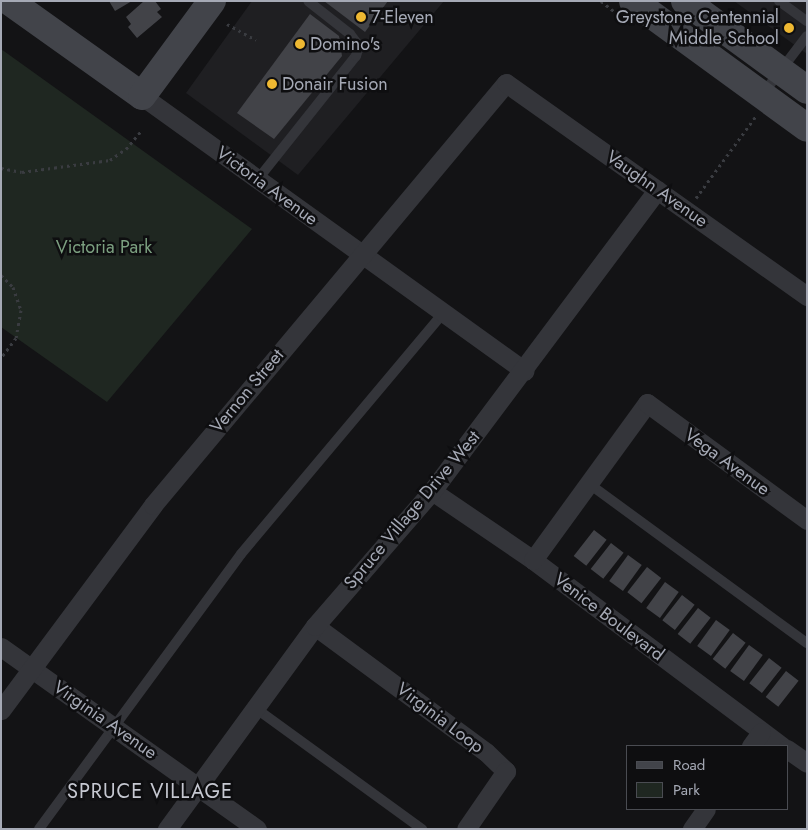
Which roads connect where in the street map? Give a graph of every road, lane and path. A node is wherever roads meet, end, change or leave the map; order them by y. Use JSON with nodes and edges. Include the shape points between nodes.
{"nodes":[{"id":1,"x":308,"y":1,"type":"edge"},
{"id":2,"x":633,"y":1,"type":"edge"},
{"id":3,"x":685,"y":1,"type":"edge"},
{"id":4,"x":779,"y":1,"type":"edge"},
{"id":5,"x":12,"y":2,"type":"edge"},
{"id":6,"x":212,"y":8,"type":"edge"},
{"id":7,"x":807,"y":21,"type":"edge"},
{"id":8,"x":807,"y":36,"type":"edge"},
{"id":9,"x":256,"y":40,"type":"dead end"},
{"id":10,"x":781,"y":72,"type":"junction"},
{"id":11,"x":506,"y":83,"type":"joint"},
{"id":12,"x":807,"y":90,"type":"edge"},
{"id":13,"x":142,"y":96,"type":"junction"},
{"id":14,"x":759,"y":106,"type":"junction"},
{"id":15,"x":807,"y":128,"type":"edge"},
{"id":16,"x":141,"y":131,"type":"dead end"},
{"id":17,"x":1,"y":168,"type":"edge"},
{"id":18,"x":258,"y":179,"type":"junction"},
{"id":19,"x":657,"y":190,"type":"junction"},
{"id":20,"x":675,"y":202,"type":"junction"},
{"id":21,"x":361,"y":254,"type":"junction"},
{"id":22,"x":1,"y":275,"type":"edge"},
{"id":23,"x":807,"y":296,"type":"edge"},
{"id":24,"x":444,"y":312,"type":"junction"},
{"id":25,"x":1,"y":358,"type":"edge"},
{"id":26,"x":524,"y":371,"type":"junction"},
{"id":27,"x":588,"y":483,"type":"junction"},
{"id":28,"x":432,"y":491,"type":"junction"},
{"id":29,"x":807,"y":520,"type":"edge"},
{"id":30,"x":534,"y":560,"type":"junction"},
{"id":31,"x":315,"y":626,"type":"junction"},
{"id":32,"x":807,"y":644,"type":"edge"},
{"id":33,"x":1,"y":647,"type":"edge"},
{"id":34,"x":31,"y":669,"type":"junction"},
{"id":35,"x":254,"y":707,"type":"junction"},
{"id":36,"x":1,"y":710,"type":"edge"},
{"id":37,"x":114,"y":725,"type":"junction"},
{"id":38,"x":756,"y":739,"type":"edge"},
{"id":39,"x":778,"y":745,"type":"edge"},
{"id":40,"x":788,"y":750,"type":"edge"},
{"id":41,"x":807,"y":763,"type":"edge"},
{"id":42,"x":196,"y":785,"type":"junction"},
{"id":43,"x":705,"y":810,"type":"edge"},
{"id":44,"x":39,"y":829,"type":"edge"},
{"id":45,"x":166,"y":829,"type":"edge"},
{"id":46,"x":257,"y":829,"type":"edge"},
{"id":47,"x":422,"y":829,"type":"edge"},
{"id":48,"x":466,"y":829,"type":"edge"},
{"id":49,"x":692,"y":829,"type":"edge"}],
"edges":[{"from":1,"to":18,"type":"lane","via":[[350,34],[359,46],[356,56]]},
{"from":2,"to":14,"type":"main road"},
{"from":3,"to":10,"type":"main road"},
{"from":4,"to":7,"type":"lane"},
{"from":5,"to":13,"type":"main road","name":"Victoria Avenue"},
{"from":6,"to":9,"type":"path"},
{"from":6,"to":13,"type":"main road"},
{"from":8,"to":10,"type":"lane"},
{"from":10,"to":12,"type":"main road"},
{"from":10,"to":14,"type":"lane"},
{"from":11,"to":19,"type":"street","name":"Vaughn Avenue"},
{"from":11,"to":21,"type":"street","name":"Vernon Street"},
{"from":13,"to":18,"type":"street","name":"Victoria Avenue"},
{"from":14,"to":15,"type":"main road"},
{"from":14,"to":20,"type":"path","via":[[696,199],[684,192]]},
{"from":16,"to":17,"type":"path","via":[[126,149],[110,160],[22,172]]},
{"from":18,"to":21,"type":"street","name":"Victoria Avenue"},
{"from":19,"to":20,"type":"street","name":"Vaughn Avenue"},
{"from":19,"to":26,"type":"street","name":"Spruce Village Drive West"},
{"from":20,"to":23,"type":"street","name":"Vaughn Avenue"},
{"from":21,"to":24,"type":"street","name":"Victoria Avenue"},
{"from":21,"to":34,"type":"street","name":"Vernon Street","via":[[153,505]]},
{"from":22,"to":25,"type":"path","via":[[13,287],[21,310],[16,338]]},
{"from":24,"to":26,"type":"street","name":"Victoria Avenue"},
{"from":24,"to":37,"type":"lane","via":[[241,554]]},
{"from":26,"to":28,"type":"street","name":"Spruce Village Drive West"},
{"from":27,"to":29,"type":"street","name":"Vega Avenue","via":[[646,403]]},
{"from":27,"to":30,"type":"street"},
{"from":27,"to":32,"type":"lane"},
{"from":28,"to":30,"type":"street","name":"Venice Boulevard"},
{"from":28,"to":31,"type":"street","name":"Spruce Village Drive West"},
{"from":30,"to":38,"type":"street","name":"Venice Boulevard"},
{"from":31,"to":35,"type":"street","name":"Spruce Village Drive West"},
{"from":31,"to":48,"type":"street","name":"Virginia Loop","via":[[486,752],[506,771]]},
{"from":33,"to":34,"type":"street","name":"Virginia Avenue"},
{"from":34,"to":36,"type":"street","name":"Vernon Street"},
{"from":34,"to":37,"type":"street","name":"Virginia Avenue"},
{"from":35,"to":42,"type":"street","name":"Spruce Village Drive West"},
{"from":35,"to":47,"type":"lane"},
{"from":37,"to":42,"type":"street","name":"Virginia Avenue"},
{"from":37,"to":44,"type":"lane"},
{"from":38,"to":39,"type":"street","name":"Venice Boulevard"},
{"from":40,"to":41,"type":"street"},
{"from":42,"to":45,"type":"street","name":"Spruce Village Drive West"},
{"from":42,"to":46,"type":"street","name":"Virginia Avenue"},
{"from":43,"to":49,"type":"street"}]}
